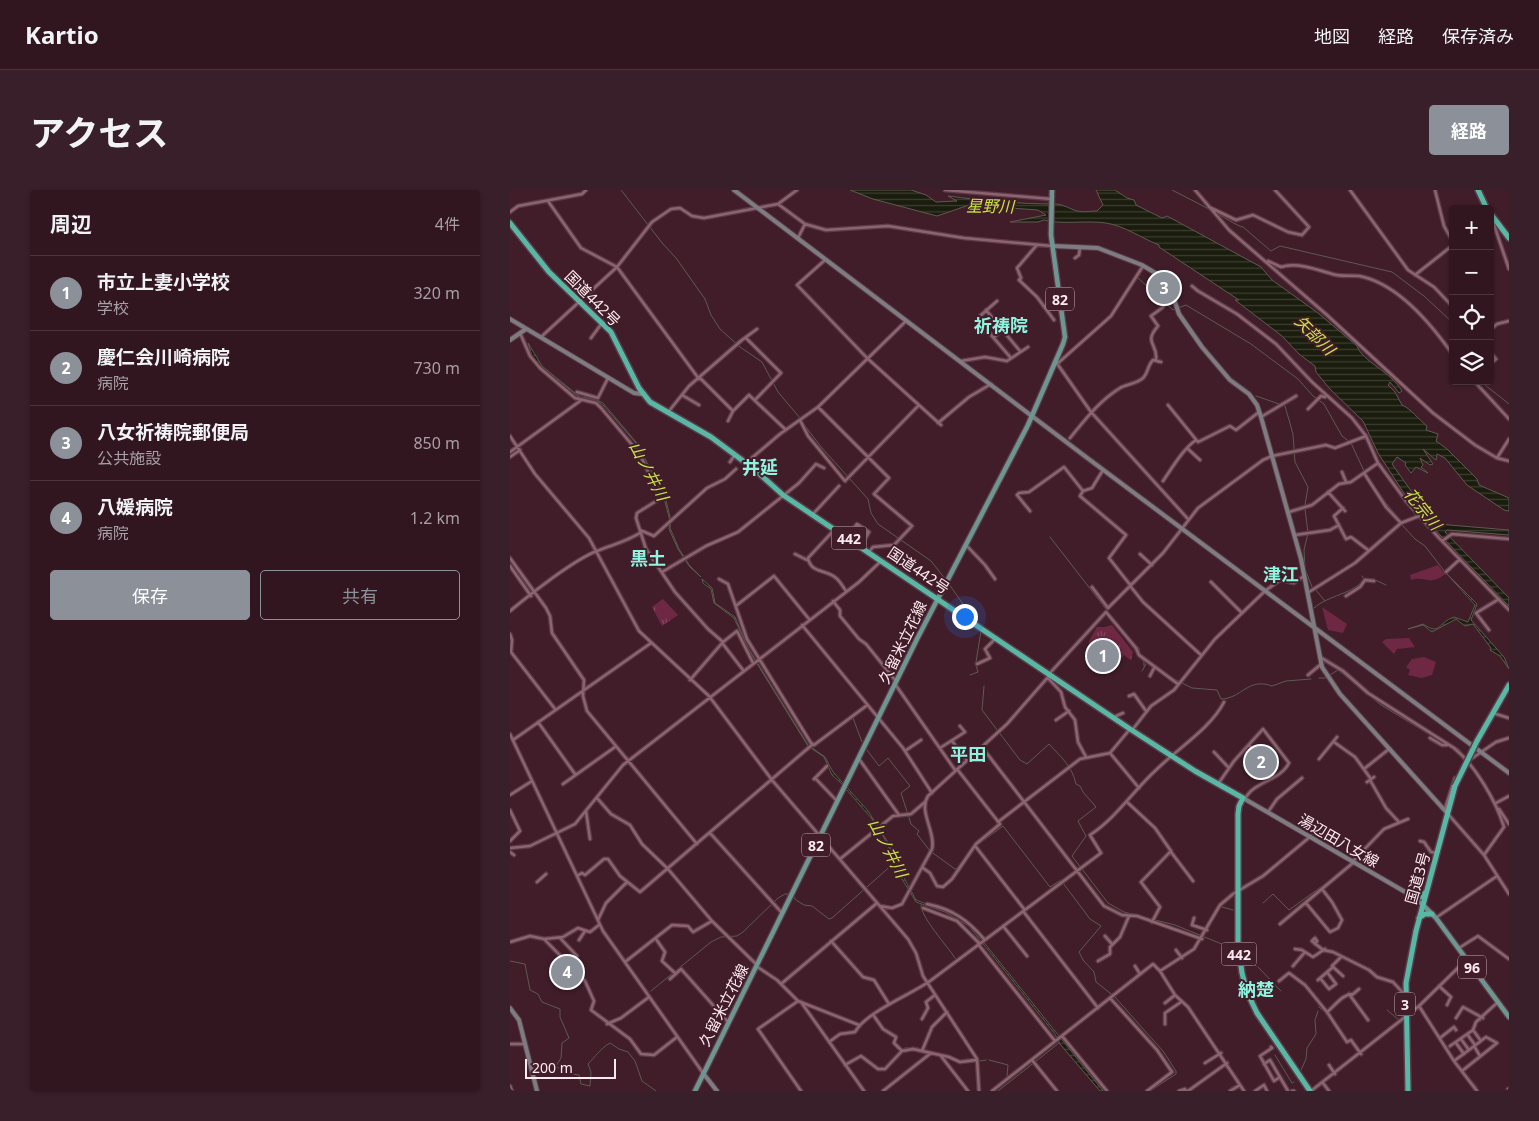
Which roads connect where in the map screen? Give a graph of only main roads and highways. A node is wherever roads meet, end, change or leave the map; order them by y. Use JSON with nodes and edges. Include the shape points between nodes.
{"nodes":[{"id":1,"x":1478,"y":190,"type":"edge"},
{"id":2,"x":1051,"y":191,"type":"edge"},
{"id":3,"x":1486,"y":205,"type":"edge"},
{"id":4,"x":1494,"y":218,"type":"edge"},
{"id":5,"x":510,"y":223,"type":"edge"},
{"id":6,"x":1509,"y":238,"type":"edge"},
{"id":7,"x":937,"y":598,"type":"junction"},
{"id":8,"x":1509,"y":686,"type":"edge"},
{"id":9,"x":1426,"y":892,"type":"junction"},
{"id":10,"x":1412,"y":896,"type":"road end"},
{"id":11,"x":1422,"y":904,"type":"junction"},
{"id":12,"x":1434,"y":916,"type":"junction"},
{"id":13,"x":1419,"y":918,"type":"junction"},
{"id":14,"x":1509,"y":1017,"type":"edge"},
{"id":15,"x":695,"y":1091,"type":"edge"},
{"id":16,"x":1310,"y":1091,"type":"edge"},
{"id":17,"x":1408,"y":1091,"type":"edge"}],
"edges":[{"from":1,"to":3,"type":"highway"},
{"from":2,"to":7,"type":"main road","name":"久留米立花線","number":"82","via":[[1051,235],[1065,337],[1033,415]]},
{"from":4,"to":6,"type":"highway"},
{"from":5,"to":7,"type":"highway","name":"国道442号","number":"442","via":[[544,266],[616,339],[642,394],[650,402],[712,437],[784,495]]},
{"from":7,"to":15,"type":"main road","name":"久留米立花線","number":"82"},
{"from":7,"to":16,"type":"highway","name":"国道442号","number":"442","via":[[1131,730],[1244,799],[1238,814],[1238,944],[1247,992],[1257,1013]]},
{"from":8,"to":9,"type":"highway","name":"国道3号","number":"3","bridge":true,"via":[[1455,786]]},
{"from":9,"to":10,"type":"highway","via":[[1420,897]]},
{"from":9,"to":11,"type":"highway","name":"国道3号","number":"3"},
{"from":11,"to":12,"type":"main road","number":"96"},
{"from":11,"to":13,"type":"highway","name":"国道3号","number":"3"},
{"from":12,"to":13,"type":"highway","via":[[1425,914]]},
{"from":12,"to":14,"type":"main road","number":"96"},
{"from":13,"to":17,"type":"highway","name":"国道3号","number":"3","via":[[1410,952],[1405,995]]}]}
